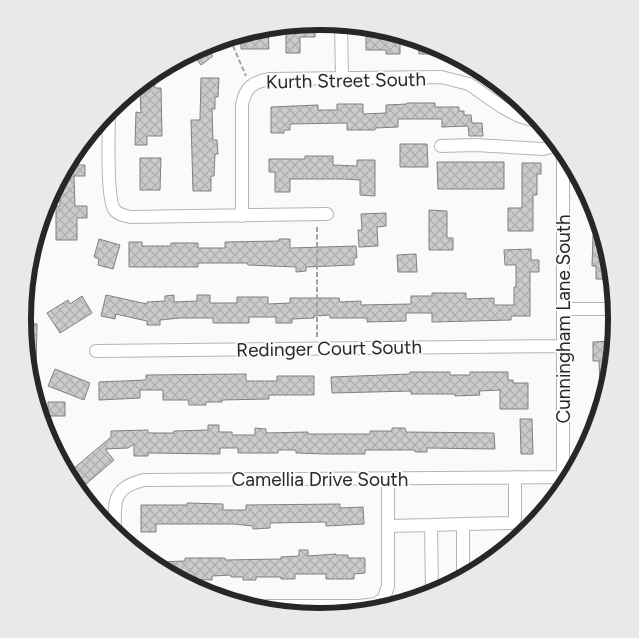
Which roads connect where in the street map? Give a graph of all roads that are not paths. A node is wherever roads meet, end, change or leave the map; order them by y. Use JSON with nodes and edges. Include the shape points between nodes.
{"nodes":[{"id":1,"x":341,"y":31,"type":"edge"},
{"id":2,"x":342,"y":78,"type":"junction"},
{"id":3,"x":528,"y":119,"type":"edge"},
{"id":4,"x":109,"y":121,"type":"edge"},
{"id":5,"x":441,"y":146,"type":"dead end"},
{"id":6,"x":552,"y":147,"type":"edge"},
{"id":7,"x":563,"y":163,"type":"edge"},
{"id":8,"x":322,"y":214,"type":"road end"},
{"id":9,"x":242,"y":216,"type":"junction"},
{"id":10,"x":608,"y":308,"type":"edge"},
{"id":11,"x":563,"y":310,"type":"junction"},
{"id":12,"x":563,"y":346,"type":"junction"},
{"id":13,"x":96,"y":351,"type":"dead end"},
{"id":14,"x":564,"y":473,"type":"edge"},
{"id":15,"x":514,"y":477,"type":"junction"},
{"id":16,"x":561,"y":478,"type":"edge"},
{"id":17,"x":388,"y":479,"type":"junction"},
{"id":18,"x":115,"y":523,"type":"edge"},
{"id":19,"x":463,"y":524,"type":"junction"},
{"id":20,"x":431,"y":525,"type":"junction"},
{"id":21,"x":388,"y":526,"type":"junction"},
{"id":22,"x":463,"y":570,"type":"edge"},
{"id":23,"x":432,"y":585,"type":"edge"},
{"id":24,"x":380,"y":601,"type":"edge"},
{"id":25,"x":282,"y":606,"type":"edge"},
{"id":26,"x":357,"y":606,"type":"edge"}],
"edges":[{"from":1,"to":2,"type":"street"},
{"from":2,"to":3,"type":"street","name":"Kurth Street South","via":[[441,77],[455,80],[469,84],[502,107]]},
{"from":2,"to":9,"type":"street","name":"Kurth Street South","via":[[270,78],[248,88],[242,105]]},
{"from":4,"to":9,"type":"street","via":[[110,194],[118,213],[131,217]]},
{"from":5,"to":6,"type":"street"},
{"from":7,"to":11,"type":"street","name":"Cunningham Lane South"},
{"from":8,"to":9,"type":"street"},
{"from":10,"to":11,"type":"street"},
{"from":11,"to":12,"type":"street","name":"Cunningham Lane South"},
{"from":12,"to":13,"type":"street","name":"Redinger Court South"},
{"from":12,"to":14,"type":"street","name":"Cunningham Lane South"},
{"from":15,"to":16,"type":"street","name":"Camellia Drive South"},
{"from":15,"to":17,"type":"street","name":"Camellia Drive South"},
{"from":15,"to":19,"type":"street","via":[[515,518],[511,523]]},
{"from":17,"to":18,"type":"street","name":"Camellia Drive South","via":[[144,480],[125,486],[119,493],[115,503]]},
{"from":17,"to":21,"type":"street"},
{"from":19,"to":20,"type":"street"},
{"from":19,"to":22,"type":"street"},
{"from":20,"to":21,"type":"street"},
{"from":20,"to":23,"type":"street"},
{"from":21,"to":24,"type":"street","via":[[388,586]]},
{"from":25,"to":26,"type":"street"}]}
